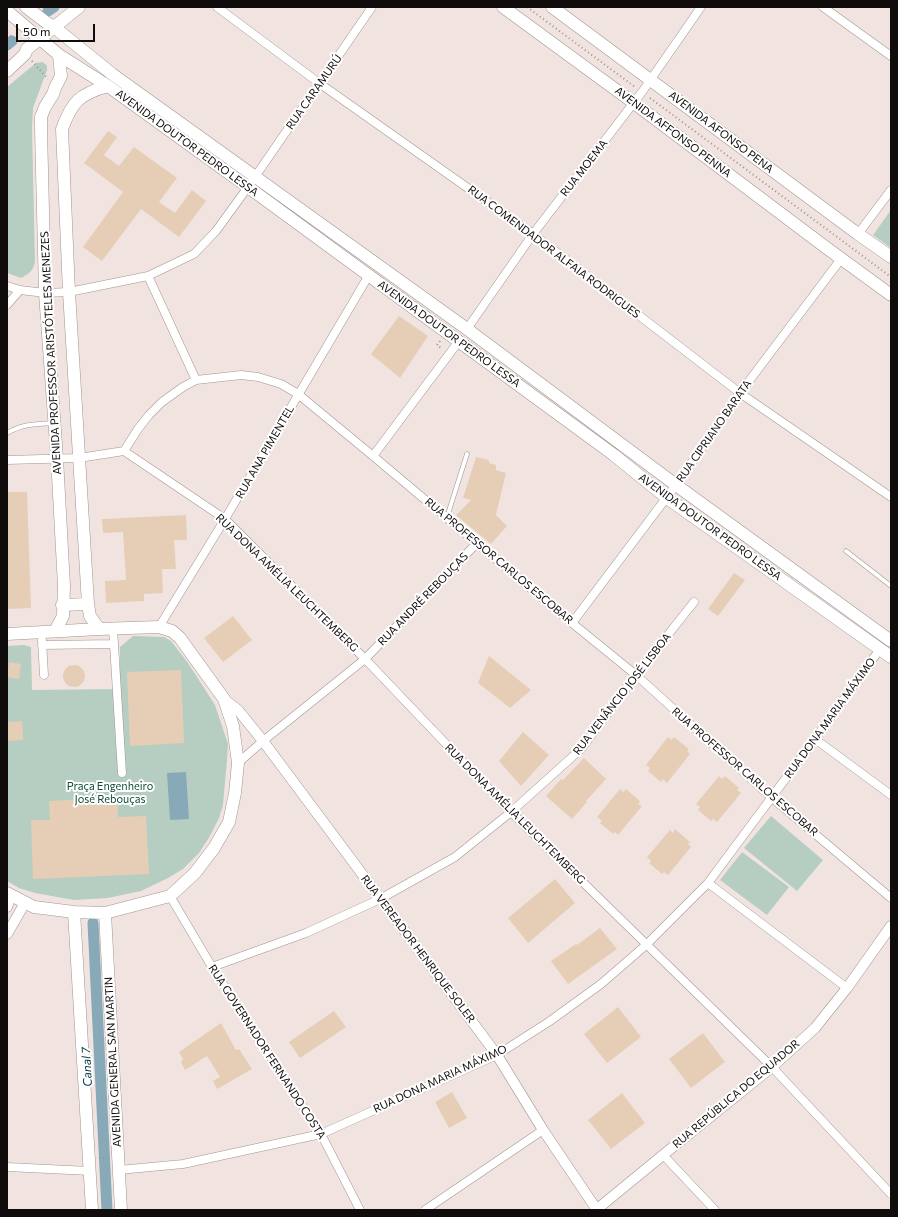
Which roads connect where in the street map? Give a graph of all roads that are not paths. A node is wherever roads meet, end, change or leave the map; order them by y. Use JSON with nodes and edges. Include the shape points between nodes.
{"nodes":[{"id":1,"x":28,"y":7,"type":"edge"},
{"id":2,"x":79,"y":7,"type":"edge"},
{"id":3,"x":218,"y":7,"type":"edge"},
{"id":4,"x":372,"y":7,"type":"edge"},
{"id":5,"x":503,"y":7,"type":"edge"},
{"id":6,"x":552,"y":7,"type":"edge"},
{"id":7,"x":701,"y":7,"type":"edge"},
{"id":8,"x":823,"y":7,"type":"edge"},
{"id":9,"x":10,"y":18,"type":"edge"},
{"id":10,"x":54,"y":27,"type":"junction"},
{"id":11,"x":40,"y":38,"type":"junction"},
{"id":12,"x":59,"y":55,"type":"junction"},
{"id":13,"x":891,"y":56,"type":"edge"},
{"id":14,"x":7,"y":71,"type":"edge"},
{"id":15,"x":651,"y":80,"type":"junction"},
{"id":16,"x":319,"y":83,"type":"junction"},
{"id":17,"x":108,"y":86,"type":"junction"},
{"id":18,"x":634,"y":102,"type":"junction"},
{"id":19,"x":41,"y":129,"type":"junction"},
{"id":20,"x":62,"y":129,"type":"junction"},
{"id":21,"x":256,"y":176,"type":"junction"},
{"id":22,"x":248,"y":187,"type":"junction"},
{"id":23,"x":891,"y":190,"type":"edge"},
{"id":24,"x":533,"y":234,"type":"junction"},
{"id":25,"x":858,"y":234,"type":"junction"},
{"id":26,"x":891,"y":257,"type":"edge"},
{"id":27,"x":841,"y":258,"type":"junction"},
{"id":28,"x":369,"y":275,"type":"junction"},
{"id":29,"x":148,"y":276,"type":"junction"},
{"id":30,"x":7,"y":286,"type":"edge"},
{"id":31,"x":20,"y":290,"type":"junction"},
{"id":32,"x":69,"y":292,"type":"junction"},
{"id":33,"x":45,"y":293,"type":"junction"},
{"id":34,"x":891,"y":295,"type":"edge"},
{"id":35,"x":7,"y":305,"type":"edge"},
{"id":36,"x":467,"y":329,"type":"junction"},
{"id":37,"x":459,"y":341,"type":"junction"},
{"id":38,"x":196,"y":380,"type":"junction"},
{"id":39,"x":740,"y":393,"type":"junction"},
{"id":40,"x":298,"y":394,"type":"junction"},
{"id":41,"x":54,"y":423,"type":"junction"},
{"id":42,"x":7,"y":433,"type":"edge"},
{"id":43,"x":124,"y":451,"type":"junction"},
{"id":44,"x":468,"y":454,"type":"dead end"},
{"id":45,"x":373,"y":456,"type":"junction"},
{"id":46,"x":57,"y":458,"type":"junction"},
{"id":47,"x":79,"y":458,"type":"junction"},
{"id":48,"x":7,"y":460,"type":"edge"},
{"id":49,"x":676,"y":486,"type":"junction"},
{"id":50,"x":891,"y":497,"type":"edge"},
{"id":51,"x":667,"y":498,"type":"junction"},
{"id":52,"x":447,"y":517,"type":"junction"},
{"id":53,"x":225,"y":519,"type":"junction"},
{"id":54,"x":478,"y":542,"type":"junction"},
{"id":55,"x":846,"y":551,"type":"dead end"},
{"id":56,"x":891,"y":586,"type":"edge"},
{"id":57,"x":694,"y":602,"type":"dead end"},
{"id":58,"x":88,"y":604,"type":"junction"},
{"id":59,"x":62,"y":605,"type":"junction"},
{"id":60,"x":572,"y":623,"type":"junction"},
{"id":61,"x":158,"y":627,"type":"junction"},
{"id":62,"x":99,"y":628,"type":"junction"},
{"id":63,"x":113,"y":628,"type":"junction"},
{"id":64,"x":41,"y":631,"type":"junction"},
{"id":65,"x":55,"y":631,"type":"junction"},
{"id":66,"x":7,"y":634,"type":"edge"},
{"id":67,"x":890,"y":637,"type":"edge"},
{"id":68,"x":114,"y":644,"type":"junction"},
{"id":69,"x":42,"y":645,"type":"junction"},
{"id":70,"x":880,"y":649,"type":"junction"},
{"id":71,"x":891,"y":657,"type":"edge"},
{"id":72,"x":365,"y":659,"type":"junction"},
{"id":73,"x":44,"y":675,"type":"dead end"},
{"id":74,"x":636,"y":675,"type":"junction"},
{"id":75,"x":224,"y":699,"type":"junction"},
{"id":76,"x":815,"y":739,"type":"junction"},
{"id":77,"x":263,"y":741,"type":"junction"},
{"id":78,"x":238,"y":763,"type":"junction"},
{"id":79,"x":122,"y":773,"type":"dead end"},
{"id":80,"x":891,"y":795,"type":"edge"},
{"id":81,"x":771,"y":798,"type":"junction"},
{"id":82,"x":511,"y":812,"type":"junction"},
{"id":83,"x":708,"y":883,"type":"junction"},
{"id":84,"x":170,"y":896,"type":"junction"},
{"id":85,"x":891,"y":898,"type":"edge"},
{"id":86,"x":8,"y":899,"type":"edge"},
{"id":87,"x":380,"y":899,"type":"junction"},
{"id":88,"x":25,"y":903,"type":"junction"},
{"id":89,"x":74,"y":912,"type":"junction"},
{"id":90,"x":105,"y":913,"type":"junction"},
{"id":91,"x":891,"y":926,"type":"edge"},
{"id":92,"x":7,"y":934,"type":"edge"},
{"id":93,"x":646,"y":945,"type":"junction"},
{"id":94,"x":212,"y":967,"type":"junction"},
{"id":95,"x":848,"y":988,"type":"junction"},
{"id":96,"x":497,"y":1055,"type":"junction"},
{"id":97,"x":772,"y":1068,"type":"junction"},
{"id":98,"x":543,"y":1130,"type":"junction"},
{"id":99,"x":321,"y":1134,"type":"junction"},
{"id":100,"x":663,"y":1155,"type":"junction"},
{"id":101,"x":90,"y":1165,"type":"junction"},
{"id":102,"x":7,"y":1168,"type":"edge"},
{"id":103,"x":118,"y":1170,"type":"junction"},
{"id":104,"x":891,"y":1194,"type":"edge"},
{"id":105,"x":92,"y":1210,"type":"edge"},
{"id":106,"x":120,"y":1210,"type":"edge"},
{"id":107,"x":360,"y":1210,"type":"edge"},
{"id":108,"x":425,"y":1210,"type":"edge"},
{"id":109,"x":597,"y":1210,"type":"edge"},
{"id":110,"x":715,"y":1210,"type":"edge"}],
"edges":[{"from":1,"to":9,"type":"main road"},
{"from":1,"to":10,"type":"main road","name":"AVENIDA DOUTOR PEDRO LESSA"},
{"from":2,"to":10,"type":"main road"},
{"from":3,"to":16,"type":"street","name":"RUA COMENDADOR ALFAIA RODRIGUES"},
{"from":4,"to":16,"type":"street","name":"RUA CARAMURÚ"},
{"from":5,"to":18,"type":"main road","name":"AVENIDA AFFONSO PENNA"},
{"from":6,"to":15,"type":"main road","name":"AVENIDA AFONSO PENA"},
{"from":7,"to":15,"type":"street","name":"RUA MOEMA"},
{"from":8,"to":13,"type":"street"},
{"from":9,"to":11,"type":"main road","name":"AVENIDA DOUTOR PEDRO LESSA"},
{"from":10,"to":11,"type":"main road"},
{"from":10,"to":21,"type":"main road","name":"AVENIDA DOUTOR PEDRO LESSA","via":[[112,74]]},
{"from":11,"to":12,"type":"main road","name":"AVENIDA DOUTOR PEDRO LESSA"},
{"from":11,"to":14,"type":"main road"},
{"from":12,"to":17,"type":"main road","name":"AVENIDA DOUTOR PEDRO LESSA"},
{"from":12,"to":19,"type":"main road","name":"AVENIDA PROFESSOR ARISTÓTELES MENEZES","via":[[61,76],[41,117]]},
{"from":15,"to":18,"type":"street","name":"RUA MOEMA"},
{"from":15,"to":25,"type":"main road","name":"AVENIDA AFONSO PENA"},
{"from":16,"to":21,"type":"street","name":"RUA CARAMURÚ"},
{"from":16,"to":24,"type":"street","name":"RUA COMENDADOR ALFAIA RODRIGUES"},
{"from":17,"to":20,"type":"main road","name":"AVENIDA PROFESSOR ARISTÓTELES MENEZES","via":[[83,96],[74,103]]},
{"from":17,"to":22,"type":"main road","name":"AVENIDA DOUTOR PEDRO LESSA"},
{"from":18,"to":24,"type":"street","name":"RUA MOEMA"},
{"from":18,"to":27,"type":"main road","name":"AVENIDA AFFONSO PENNA"},
{"from":19,"to":20,"type":"main road"},
{"from":19,"to":33,"type":"main road","name":"AVENIDA PROFESSOR ARISTÓTELES MENEZES"},
{"from":20,"to":32,"type":"main road","name":"AVENIDA PROFESSOR ARISTÓTELES MENEZES"},
{"from":21,"to":22,"type":"street","name":"RUA CARAMURÚ"},
{"from":21,"to":36,"type":"main road","name":"AVENIDA DOUTOR PEDRO LESSA"},
{"from":22,"to":28,"type":"main road","name":"AVENIDA DOUTOR PEDRO LESSA"},
{"from":22,"to":29,"type":"street","name":"RUA CARAMURÚ","via":[[216,231],[194,254]]},
{"from":23,"to":25,"type":"street"},
{"from":24,"to":36,"type":"street","name":"RUA MOEMA"},
{"from":24,"to":39,"type":"street","name":"RUA COMENDADOR ALFAIA RODRIGUES"},
{"from":25,"to":26,"type":"main road","name":"AVENIDA AFONSO PENA"},
{"from":27,"to":34,"type":"main road","name":"AVENIDA AFFONSO PENNA"},
{"from":27,"to":39,"type":"street","name":"RUA CIPRIANO BARATA"},
{"from":28,"to":37,"type":"main road","name":"AVENIDA DOUTOR PEDRO LESSA"},
{"from":28,"to":40,"type":"street","name":"RUA ANA PIMENTEL"},
{"from":29,"to":32,"type":"street","name":"RUA CARAMURÚ"},
{"from":29,"to":38,"type":"street"},
{"from":30,"to":31,"type":"street","name":"RUA CARAMURÚ"},
{"from":31,"to":33,"type":"street","name":"RUA CARAMURÚ"},
{"from":31,"to":35,"type":"street"},
{"from":32,"to":33,"type":"street","name":"RUA CARAMURÚ"},
{"from":32,"to":47,"type":"main road","name":"AVENIDA PROFESSOR ARISTÓTELES MENEZES"},
{"from":33,"to":41,"type":"main road","name":"AVENIDA PROFESSOR ARISTÓTELES MENEZES"},
{"from":36,"to":49,"type":"main road","name":"AVENIDA DOUTOR PEDRO LESSA"},
{"from":37,"to":45,"type":"street"},
{"from":37,"to":51,"type":"main road","name":"AVENIDA DOUTOR PEDRO LESSA","via":[[614,455]]},
{"from":38,"to":40,"type":"street","name":"RUA PROFESSOR CARLOS ESCOBAR","via":[[241,375],[258,377],[281,384]]},
{"from":38,"to":43,"type":"street","name":"RUA PROFESSOR CARLOS ESCOBAR","via":[[183,386],[157,407]]},
{"from":39,"to":49,"type":"street","name":"RUA CIPRIANO BARATA"},
{"from":39,"to":50,"type":"street","name":"RUA COMENDADOR ALFAIA RODRIGUES"},
{"from":40,"to":45,"type":"street","name":"RUA PROFESSOR CARLOS ESCOBAR"},
{"from":40,"to":53,"type":"street","name":"RUA ANA PIMENTEL"},
{"from":41,"to":42,"type":"lane","via":[[28,424]]},
{"from":41,"to":46,"type":"main road","name":"AVENIDA PROFESSOR ARISTÓTELES MENEZES"},
{"from":43,"to":47,"type":"street"},
{"from":43,"to":53,"type":"street","name":"RUA DONA AMÉLIA LEUCHTEMBERG"},
{"from":44,"to":52,"type":"lane"},
{"from":45,"to":52,"type":"street","name":"RUA PROFESSOR CARLOS ESCOBAR"},
{"from":46,"to":47,"type":"street"},
{"from":46,"to":48,"type":"street"},
{"from":46,"to":59,"type":"main road","name":"AVENIDA PROFESSOR ARISTÓTELES MENEZES","via":[[63,556]]},
{"from":47,"to":58,"type":"main road","name":"AVENIDA PROFESSOR ARISTÓTELES MENEZES"},
{"from":49,"to":51,"type":"street","name":"RUA CIPRIANO BARATA"},
{"from":49,"to":67,"type":"main road","name":"AVENIDA DOUTOR PEDRO LESSA"},
{"from":51,"to":60,"type":"street","name":"RUA CIPRIANO BARATA"},
{"from":51,"to":70,"type":"main road","name":"AVENIDA DOUTOR PEDRO LESSA"},
{"from":52,"to":54,"type":"street","name":"RUA PROFESSOR CARLOS ESCOBAR"},
{"from":53,"to":61,"type":"street","name":"RUA ANA PIMENTEL"},
{"from":53,"to":72,"type":"street","name":"RUA DONA AMÉLIA LEUCHTEMBERG"},
{"from":54,"to":60,"type":"street","name":"RUA PROFESSOR CARLOS ESCOBAR"},
{"from":54,"to":72,"type":"street","name":"RUA ANDRÉ REBOUÇAS"},
{"from":55,"to":56,"type":"lane"},
{"from":57,"to":74,"type":"street","name":"RUA VENÂNCIO JOSÉ LISBOA"},
{"from":58,"to":59,"type":"main road"},
{"from":58,"to":62,"type":"main road","name":"AVENIDA PROFESSOR ARISTÓTELES MENEZES","via":[[90,616]]},
{"from":59,"to":65,"type":"main road","name":"AVENIDA PROFESSOR ARISTÓTELES MENEZES","via":[[63,616]]},
{"from":60,"to":74,"type":"street","name":"RUA PROFESSOR CARLOS ESCOBAR"},
{"from":61,"to":63,"type":"main road"},
{"from":61,"to":75,"type":"main road","via":[[172,631],[180,638]]},
{"from":62,"to":63,"type":"main road"},
{"from":62,"to":65,"type":"main road"},
{"from":63,"to":68,"type":"street"},
{"from":64,"to":65,"type":"main road"},
{"from":64,"to":66,"type":"main road"},
{"from":64,"to":69,"type":"street"},
{"from":68,"to":69,"type":"street"},
{"from":68,"to":79,"type":"street"},
{"from":69,"to":73,"type":"street"},
{"from":70,"to":71,"type":"main road","name":"AVENIDA DOUTOR PEDRO LESSA"},
{"from":70,"to":76,"type":"street","name":"RUA DONA MARIA MÁXIMO"},
{"from":72,"to":77,"type":"street","name":"RUA ANDRÉ REBOUÇAS"},
{"from":72,"to":82,"type":"street","name":"RUA DONA AMÉLIA LEUCHTEMBERG"},
{"from":74,"to":81,"type":"street","name":"RUA PROFESSOR CARLOS ESCOBAR"},
{"from":74,"to":82,"type":"street","name":"RUA VENÂNCIO JOSÉ LISBOA","via":[[581,749]]},
{"from":75,"to":77,"type":"street","name":"RUA VEREADOR HENRIQUE SOLER","via":[[238,710]]},
{"from":75,"to":78,"type":"main road","via":[[233,726]]},
{"from":76,"to":80,"type":"street"},
{"from":76,"to":81,"type":"street","name":"RUA DONA MARIA MÁXIMO"},
{"from":77,"to":78,"type":"street","name":"RUA ANDRÉ REBOUÇAS"},
{"from":77,"to":87,"type":"street","name":"RUA VEREADOR HENRIQUE SOLER"},
{"from":78,"to":84,"type":"main road","via":[[229,822],[214,848],[194,873]]},
{"from":81,"to":83,"type":"street","name":"RUA DONA MARIA MÁXIMO"},
{"from":81,"to":85,"type":"street","name":"RUA PROFESSOR CARLOS ESCOBAR"},
{"from":82,"to":87,"type":"street","name":"RUA VENÂNCIO JOSÉ LISBOA","via":[[455,857]]},
{"from":82,"to":93,"type":"street","name":"RUA DONA AMÉLIA LEUCHTEMBERG"},
{"from":83,"to":93,"type":"street","name":"RUA DONA MARIA MÁXIMO"},
{"from":83,"to":95,"type":"street"},
{"from":84,"to":90,"type":"main road"},
{"from":84,"to":94,"type":"street","name":"RUA GOVERNADOR FERNANDO COSTA"},
{"from":86,"to":88,"type":"main road"},
{"from":87,"to":94,"type":"street","name":"RUA VENÂNCIO JOSÉ LISBOA","via":[[306,933]]},
{"from":87,"to":96,"type":"street","name":"RUA VEREADOR HENRIQUE SOLER"},
{"from":88,"to":89,"type":"main road","via":[[34,907]]},
{"from":88,"to":92,"type":"street"},
{"from":89,"to":90,"type":"main road"},
{"from":89,"to":101,"type":"main road"},
{"from":90,"to":103,"type":"main road","name":"AVENIDA GENERAL SAN MARTIN"},
{"from":91,"to":95,"type":"street","name":"RUA REPÚBLICA DO EQUADOR"},
{"from":93,"to":96,"type":"street","name":"RUA DONA MARIA MÁXIMO","via":[[595,989],[550,1022]]},
{"from":93,"to":97,"type":"street","name":"RUA DONA AMÉLIA LEUCHTEMBERG"},
{"from":94,"to":99,"type":"street","name":"RUA GOVERNADOR FERNANDO COSTA"},
{"from":95,"to":97,"type":"street","name":"RUA REPÚBLICA DO EQUADOR","via":[[815,1028]]},
{"from":96,"to":98,"type":"street","name":"RUA VEREADOR HENRIQUE SOLER"},
{"from":96,"to":99,"type":"street","name":"RUA DONA MARIA MÁXIMO"},
{"from":97,"to":100,"type":"street","name":"RUA REPÚBLICA DO EQUADOR"},
{"from":97,"to":104,"type":"street","name":"RUA DONA AMÉLIA LEUCHTEMBERG"},
{"from":98,"to":108,"type":"street"},
{"from":98,"to":109,"type":"street","name":"RUA VEREADOR HENRIQUE SOLER"},
{"from":99,"to":103,"type":"street","name":"RUA DONA MARIA MÁXIMO","via":[[183,1164]]},
{"from":99,"to":107,"type":"street","name":"RUA GOVERNADOR FERNANDO COSTA"},
{"from":100,"to":109,"type":"street","name":"RUA REPÚBLICA DO EQUADOR"},
{"from":100,"to":110,"type":"street"},
{"from":101,"to":102,"type":"street"},
{"from":101,"to":105,"type":"main road"},
{"from":103,"to":106,"type":"main road","name":"AVENIDA GENERAL SAN MARTIN"}]}
